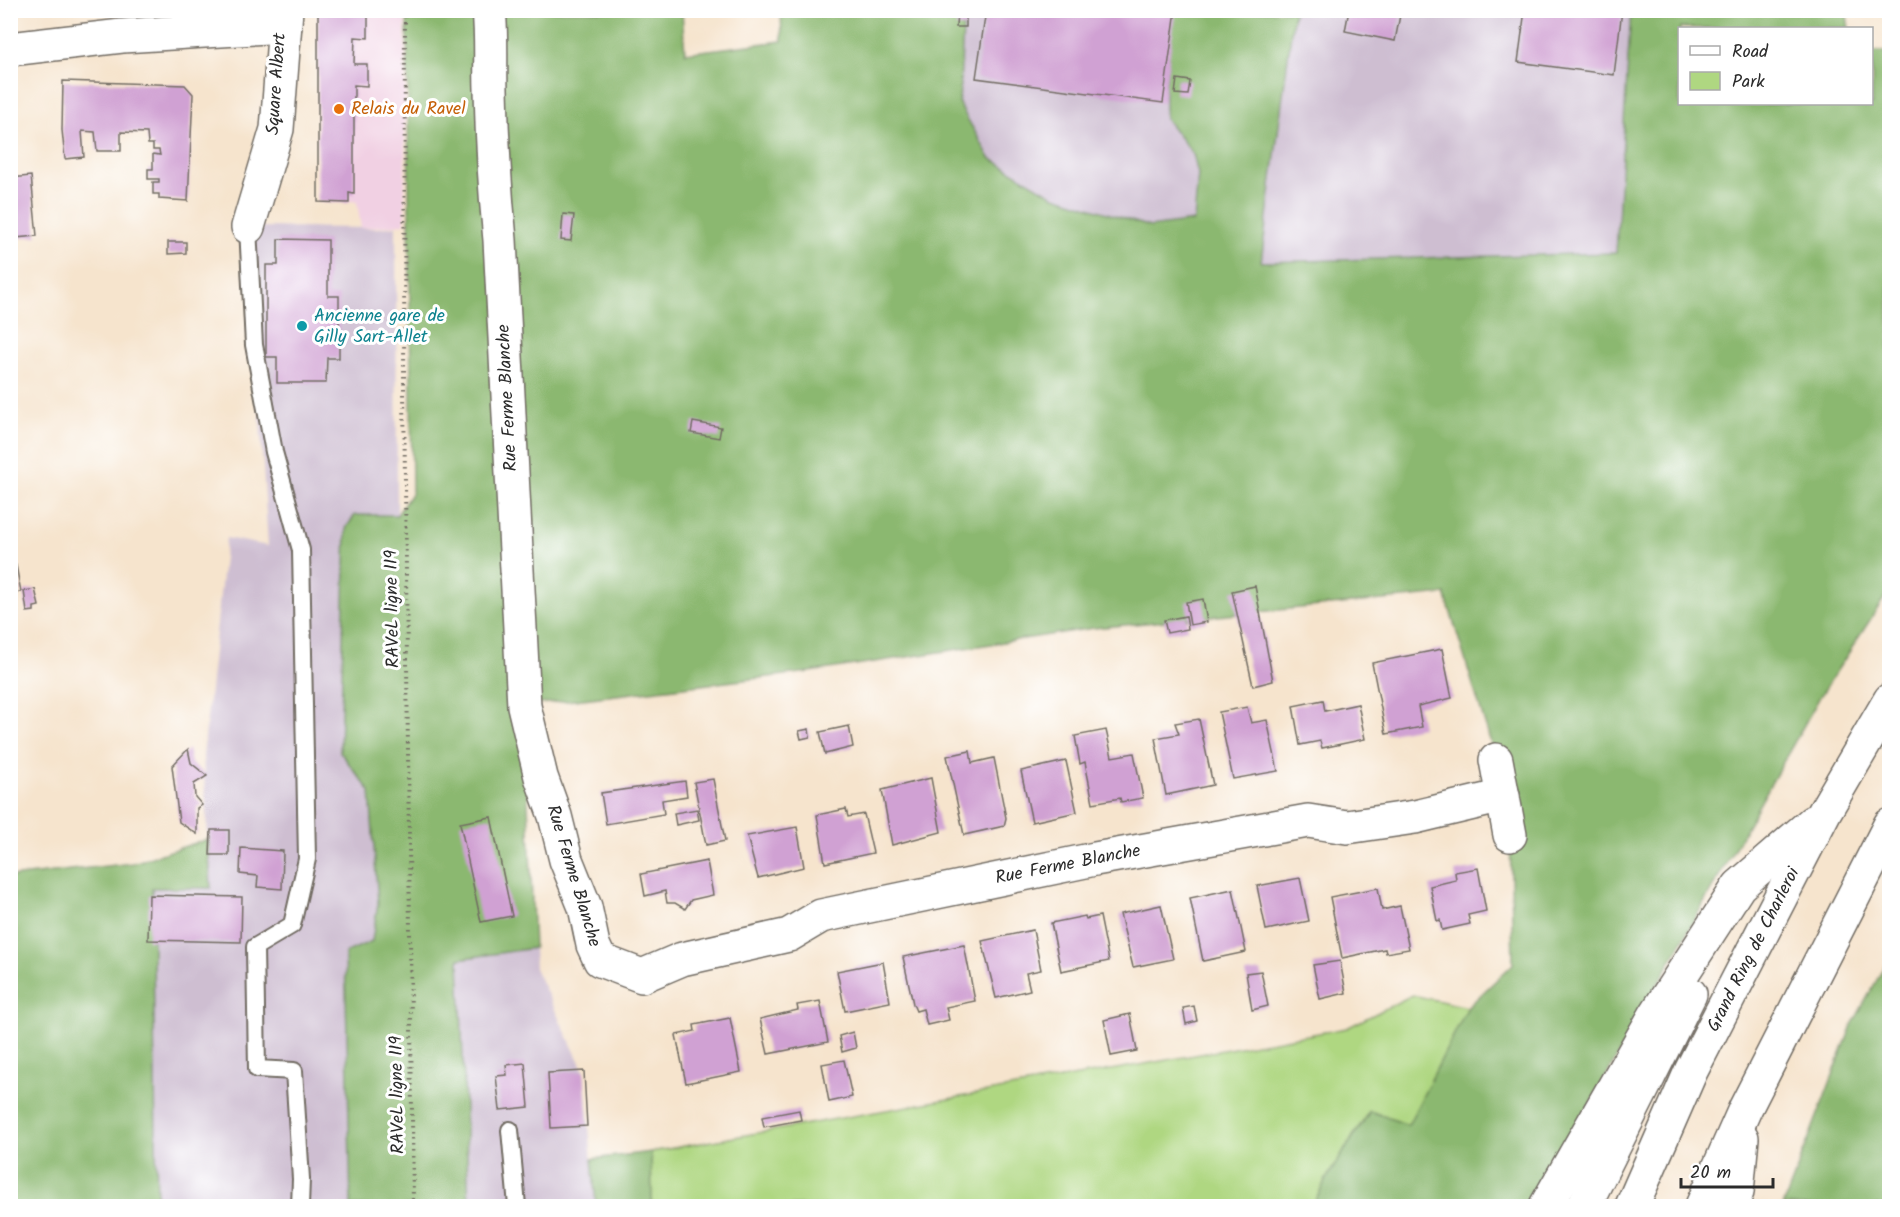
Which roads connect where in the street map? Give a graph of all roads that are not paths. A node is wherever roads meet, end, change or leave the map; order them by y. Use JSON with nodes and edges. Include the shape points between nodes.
{"nodes":[{"id":1,"x":489,"y":10,"type":"edge"},
{"id":2,"x":285,"y":18,"type":"edge"},
{"id":3,"x":119,"y":23,"type":"edge"},
{"id":4,"x":10,"y":49,"type":"edge"},
{"id":5,"x":248,"y":227,"type":"joint"},
{"id":6,"x":1890,"y":700,"type":"edge"},
{"id":7,"x":1496,"y":760,"type":"dead end"},
{"id":8,"x":1503,"y":796,"type":"junction"},
{"id":9,"x":1826,"y":811,"type":"junction"},
{"id":10,"x":1890,"y":825,"type":"edge"},
{"id":11,"x":1510,"y":835,"type":"dead end"},
{"id":12,"x":1739,"y":886,"type":"junction"},
{"id":13,"x":1744,"y":1109,"type":"junction"},
{"id":14,"x":510,"y":1130,"type":"dead end"},
{"id":15,"x":300,"y":1206,"type":"edge"},
{"id":16,"x":517,"y":1206,"type":"edge"},
{"id":17,"x":1546,"y":1206,"type":"edge"},
{"id":18,"x":1584,"y":1206,"type":"edge"},
{"id":19,"x":1632,"y":1206,"type":"edge"},
{"id":20,"x":1702,"y":1206,"type":"edge"},
{"id":21,"x":1731,"y":1206,"type":"edge"}],
"edges":[{"from":1,"to":8,"type":"main road","name":"Rue Ferme Blanche","via":[[494,174],[524,706],[541,777],[600,960],[642,976],[682,959],[789,935],[821,916],[1072,863],[1308,821],[1347,827],[1415,817]]},
{"from":2,"to":3,"type":"main road","name":"Square Albert"},
{"from":2,"to":5,"type":"main road","name":"Square Albert","via":[[277,129]]},
{"from":3,"to":4,"type":"main road","name":"Square Albert"},
{"from":5,"to":15,"type":"lane","via":[[254,345],[274,452],[301,550],[307,859],[292,925],[255,947],[257,1069],[294,1071]]},
{"from":6,"to":9,"type":"main road","name":"Grand Ring de Charleroi"},
{"from":7,"to":8,"type":"main road"},
{"from":8,"to":11,"type":"main road"},
{"from":9,"to":12,"type":"main road"},
{"from":9,"to":19,"type":"main road","name":"Grand Ring de Charleroi","via":[[1691,1071]]},
{"from":10,"to":13,"type":"main road"},
{"from":12,"to":17,"type":"main road","via":[[1656,1014]]},
{"from":12,"to":18,"type":"main road","via":[[1670,1038]]},
{"from":13,"to":20,"type":"main road"},
{"from":13,"to":21,"type":"main road","via":[[1737,1192]]},
{"from":14,"to":16,"type":"lane"}]}
